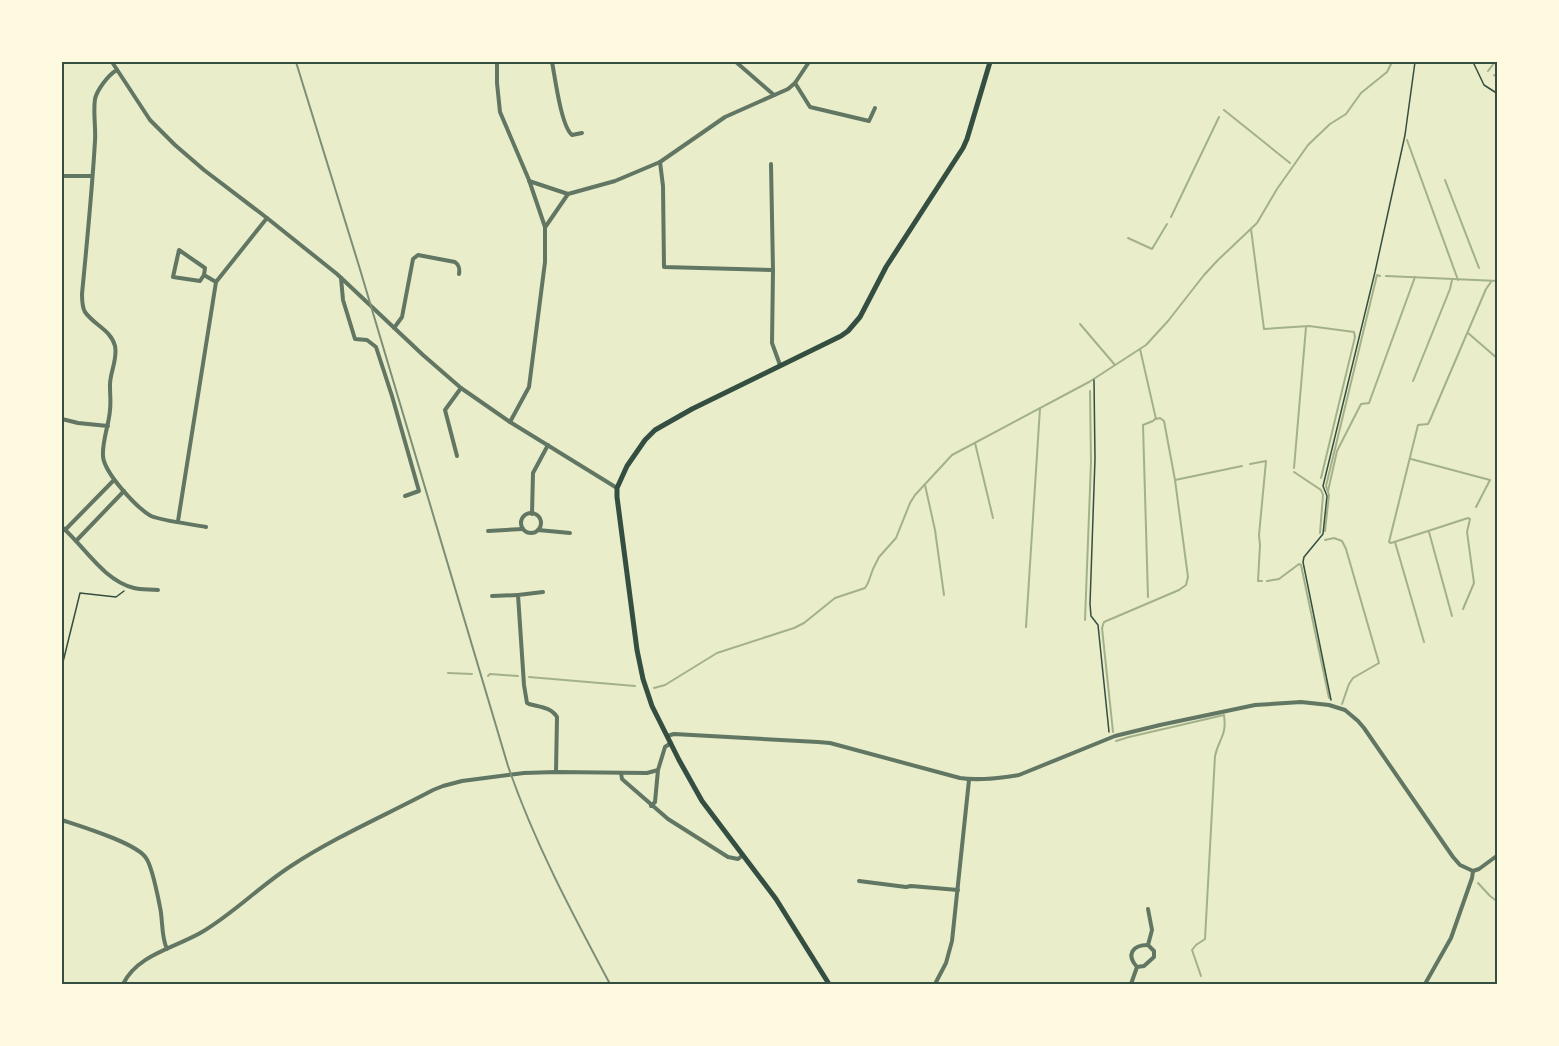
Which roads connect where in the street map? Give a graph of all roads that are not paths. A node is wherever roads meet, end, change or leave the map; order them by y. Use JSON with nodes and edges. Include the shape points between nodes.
{"nodes":[{"id":1,"x":112,"y":62,"type":"edge"},
{"id":2,"x":497,"y":62,"type":"edge"},
{"id":3,"x":552,"y":62,"type":"edge"},
{"id":4,"x":736,"y":62,"type":"edge"},
{"id":5,"x":809,"y":62,"type":"edge"},
{"id":6,"x":990,"y":62,"type":"edge"},
{"id":7,"x":117,"y":70,"type":"junction"},
{"id":8,"x":795,"y":83,"type":"junction"},
{"id":9,"x":774,"y":95,"type":"junction"},
{"id":10,"x":875,"y":108,"type":"dead end"},
{"id":11,"x":582,"y":133,"type":"dead end"},
{"id":12,"x":660,"y":162,"type":"junction"},
{"id":13,"x":771,"y":164,"type":"dead end"},
{"id":14,"x":62,"y":176,"type":"edge"},
{"id":15,"x":92,"y":176,"type":"junction"},
{"id":16,"x":529,"y":180,"type":"junction"},
{"id":17,"x":568,"y":194,"type":"junction"},
{"id":18,"x":267,"y":218,"type":"junction"},
{"id":19,"x":546,"y":227,"type":"junction"},
{"id":20,"x":773,"y":270,"type":"junction"},
{"id":21,"x":459,"y":274,"type":"dead end"},
{"id":22,"x":204,"y":275,"type":"junction"},
{"id":23,"x":341,"y":278,"type":"junction"},
{"id":24,"x":216,"y":282,"type":"junction"},
{"id":25,"x":394,"y":328,"type":"junction"},
{"id":26,"x":780,"y":365,"type":"junction"},
{"id":27,"x":461,"y":388,"type":"junction"},
{"id":28,"x":62,"y":419,"type":"edge"},
{"id":29,"x":510,"y":422,"type":"junction"},
{"id":30,"x":108,"y":426,"type":"junction"},
{"id":31,"x":548,"y":445,"type":"junction"},
{"id":32,"x":457,"y":456,"type":"dead end"},
{"id":33,"x":114,"y":480,"type":"junction"},
{"id":34,"x":617,"y":488,"type":"junction"},
{"id":35,"x":124,"y":491,"type":"junction"},
{"id":36,"x":405,"y":496,"type":"dead end"},
{"id":37,"x":532,"y":514,"type":"junction"},
{"id":38,"x":178,"y":521,"type":"junction"},
{"id":39,"x":206,"y":526,"type":"dead end"},
{"id":40,"x":63,"y":529,"type":"edge"},
{"id":41,"x":523,"y":530,"type":"junction"},
{"id":42,"x":538,"y":530,"type":"junction"},
{"id":43,"x":488,"y":531,"type":"dead end"},
{"id":44,"x":570,"y":533,"type":"dead end"},
{"id":45,"x":76,"y":541,"type":"junction"},
{"id":46,"x":158,"y":590,"type":"dead end"},
{"id":47,"x":543,"y":592,"type":"dead end"},
{"id":48,"x":518,"y":594,"type":"junction"},
{"id":49,"x":492,"y":596,"type":"dead end"},
{"id":50,"x":668,"y":736,"type":"junction"},
{"id":51,"x":671,"y":743,"type":"junction"},
{"id":52,"x":658,"y":771,"type":"junction"},
{"id":53,"x":556,"y":772,"type":"junction"},
{"id":54,"x":621,"y":773,"type":"junction"},
{"id":55,"x":969,"y":780,"type":"junction"},
{"id":56,"x":651,"y":806,"type":"junction"},
{"id":57,"x":62,"y":820,"type":"edge"},
{"id":58,"x":743,"y":855,"type":"junction"},
{"id":59,"x":1497,"y":855,"type":"edge"},
{"id":60,"x":1473,"y":871,"type":"junction"},
{"id":61,"x":859,"y":882,"type":"dead end"},
{"id":62,"x":958,"y":890,"type":"junction"},
{"id":63,"x":1148,"y":909,"type":"dead end"},
{"id":64,"x":1148,"y":945,"type":"junction"},
{"id":65,"x":167,"y":949,"type":"junction"},
{"id":66,"x":1137,"y":968,"type":"junction"},
{"id":67,"x":123,"y":984,"type":"edge"},
{"id":68,"x":829,"y":984,"type":"edge"},
{"id":69,"x":935,"y":984,"type":"edge"},
{"id":70,"x":1131,"y":984,"type":"edge"},
{"id":71,"x":1425,"y":984,"type":"edge"}],
"edges":[{"from":1,"to":7,"type":"street"},
{"from":2,"to":16,"type":"street","via":[[500,112]]},
{"from":3,"to":11,"type":"street","via":[[567,129],[572,135]]},
{"from":4,"to":9,"type":"street"},
{"from":5,"to":8,"type":"street"},
{"from":6,"to":26,"type":"main road","via":[[963,148],[886,267],[855,324],[841,336]]},
{"from":7,"to":15,"type":"street","via":[[95,98]]},
{"from":7,"to":18,"type":"street","via":[[150,120],[175,145]]},
{"from":8,"to":9,"type":"street"},
{"from":8,"to":10,"type":"street","via":[[810,107],[869,121]]},
{"from":9,"to":12,"type":"street","via":[[724,117]]},
{"from":12,"to":17,"type":"street","via":[[615,182]]},
{"from":12,"to":20,"type":"street","via":[[664,267]]},
{"from":13,"to":20,"type":"street"},
{"from":14,"to":15,"type":"street"},
{"from":15,"to":30,"type":"street","via":[[81,294],[86,313],[109,334],[116,349],[109,386]]},
{"from":16,"to":17,"type":"street"},
{"from":16,"to":19,"type":"street"},
{"from":17,"to":19,"type":"street"},
{"from":18,"to":23,"type":"street"},
{"from":18,"to":24,"type":"street"},
{"from":19,"to":29,"type":"street","via":[[529,387]]},
{"from":20,"to":26,"type":"street","via":[[772,343]]},
{"from":21,"to":25,"type":"street","via":[[454,262],[418,255],[413,259],[402,317]]},
{"from":22,"to":22,"type":"street","via":[[205,268],[178,250],[173,277],[200,281]]},
{"from":22,"to":24,"type":"street"},
{"from":23,"to":25,"type":"street"},
{"from":23,"to":36,"type":"street","via":[[355,339],[376,346],[408,450],[418,491]]},
{"from":24,"to":38,"type":"street"},
{"from":25,"to":27,"type":"street"},
{"from":26,"to":34,"type":"main road","via":[[654,430],[627,466]]},
{"from":27,"to":29,"type":"street"},
{"from":27,"to":32,"type":"street","via":[[445,410]]},
{"from":28,"to":30,"type":"street"},
{"from":29,"to":31,"type":"street"},
{"from":30,"to":33,"type":"street","via":[[103,454]]},
{"from":31,"to":34,"type":"street"},
{"from":31,"to":37,"type":"street","via":[[533,473]]},
{"from":33,"to":35,"type":"street"},
{"from":33,"to":40,"type":"street"},
{"from":34,"to":50,"type":"main road","via":[[637,650],[652,706]]},
{"from":35,"to":38,"type":"street","via":[[150,515]]},
{"from":35,"to":45,"type":"street"},
{"from":37,"to":41,"type":"street","via":[[522,519]]},
{"from":37,"to":42,"type":"street","via":[[540,519]]},
{"from":38,"to":39,"type":"street"},
{"from":40,"to":45,"type":"street"},
{"from":41,"to":42,"type":"street"},
{"from":41,"to":43,"type":"street"},
{"from":42,"to":44,"type":"street"},
{"from":45,"to":46,"type":"street","via":[[111,577],[135,588]]},
{"from":47,"to":48,"type":"street"},
{"from":48,"to":49,"type":"street"},
{"from":48,"to":53,"type":"street","via":[[525,699],[529,705],[550,710],[557,717]]},
{"from":50,"to":51,"type":"main road"},
{"from":50,"to":55,"type":"street","via":[[830,743]]},
{"from":51,"to":52,"type":"street","via":[[665,747]]},
{"from":51,"to":58,"type":"main road","via":[[702,801]]},
{"from":52,"to":54,"type":"street"},
{"from":52,"to":56,"type":"street","via":[[655,802]]},
{"from":53,"to":54,"type":"street"},
{"from":53,"to":65,"type":"street","via":[[462,781],[433,790],[309,855],[214,924]]},
{"from":54,"to":56,"type":"street"},
{"from":55,"to":60,"type":"street","via":[[1019,775],[1111,738],[1255,705],[1331,705],[1343,709],[1364,728],[1453,857]]},
{"from":55,"to":62,"type":"street"},
{"from":56,"to":58,"type":"street","via":[[728,857],[738,859]]},
{"from":57,"to":65,"type":"street","via":[[127,844],[147,858]]},
{"from":58,"to":68,"type":"main road","via":[[776,899]]},
{"from":59,"to":60,"type":"street"},
{"from":60,"to":71,"type":"street","via":[[1451,938]]},
{"from":61,"to":62,"type":"street"},
{"from":62,"to":69,"type":"street","via":[[952,940]]},
{"from":63,"to":64,"type":"street","via":[[1152,930]]},
{"from":64,"to":66,"type":"street","via":[[1154,957]]},
{"from":64,"to":66,"type":"street","via":[[1132,951],[1132,962]]},
{"from":65,"to":67,"type":"street","via":[[139,964]]},
{"from":66,"to":70,"type":"street"}]}
